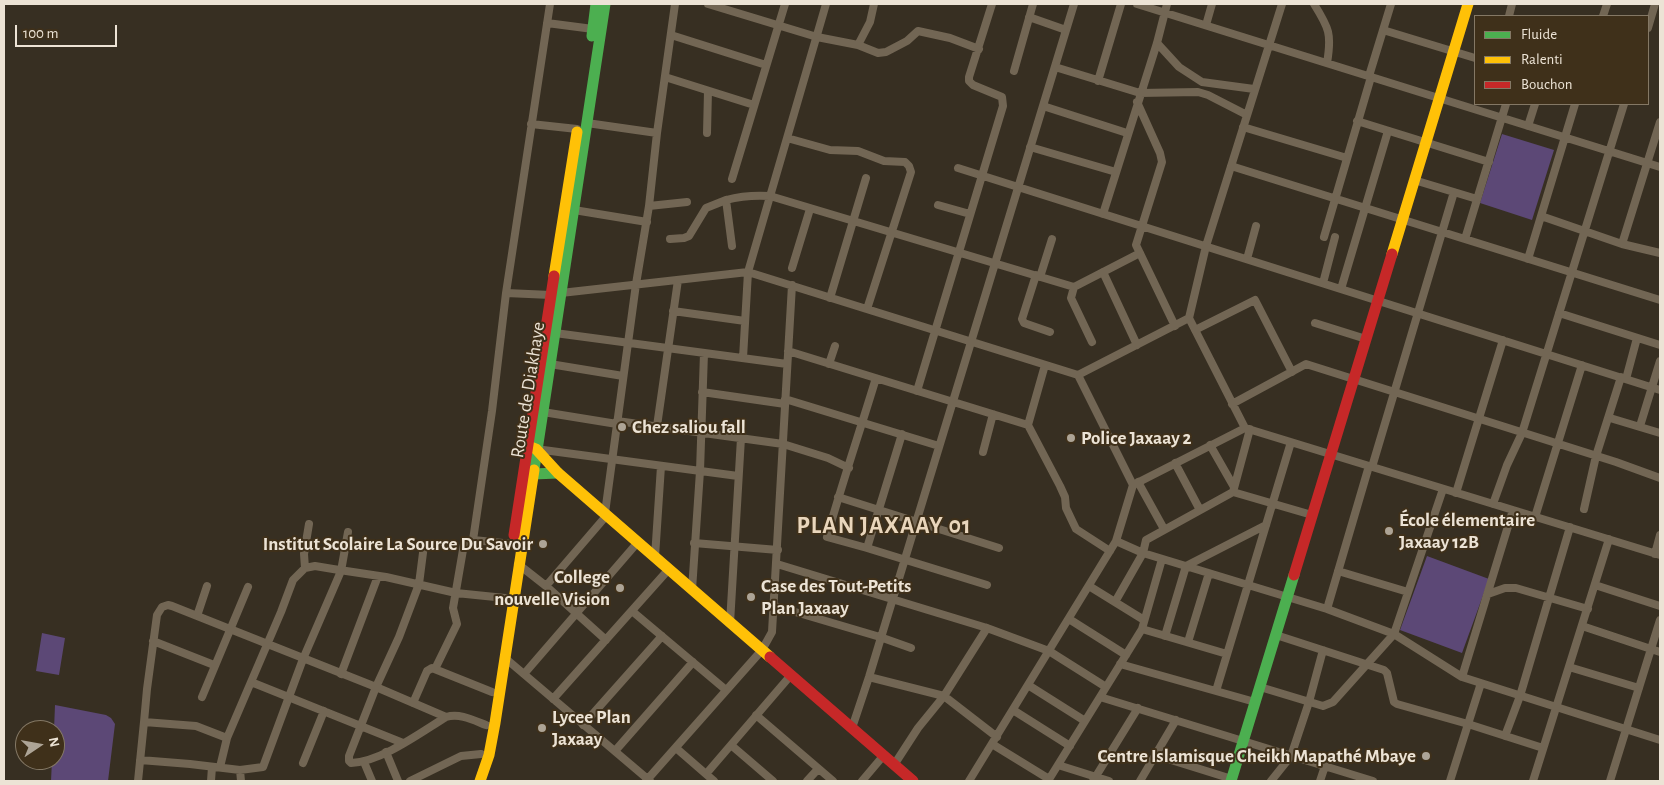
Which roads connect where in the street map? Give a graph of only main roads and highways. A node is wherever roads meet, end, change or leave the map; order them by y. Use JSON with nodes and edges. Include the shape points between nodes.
{"nodes":[{"id":1,"x":596,"y":4,"type":"edge"},
{"id":2,"x":605,"y":4,"type":"edge"},
{"id":3,"x":1468,"y":4,"type":"edge"},
{"id":4,"x":582,"y":126,"type":"junction"},
{"id":5,"x":556,"y":294,"type":"junction"},
{"id":6,"x":532,"y":448,"type":"junction"},
{"id":7,"x":558,"y":472,"type":"junction"},
{"id":8,"x":528,"y":473,"type":"junction"},
{"id":9,"x":1232,"y":780,"type":"edge"},
{"id":10,"x":472,"y":781,"type":"edge"},
{"id":11,"x":480,"y":781,"type":"edge"},
{"id":12,"x":913,"y":781,"type":"edge"}],
"edges":[{"from":1,"to":4,"type":"main road","name":"Route de Diakhaye"},
{"from":2,"to":4,"type":"main road","name":"Route de Diakhaye"},
{"from":3,"to":9,"type":"main road"},
{"from":4,"to":5,"type":"main road","name":"Route de Diakhaye"},
{"from":4,"to":5,"type":"main road","name":"Route de Diakhaye","via":[[574,210]]},
{"from":5,"to":6,"type":"main road","name":"Route de Diakhaye"},
{"from":5,"to":6,"type":"main road","name":"Route de Diakhaye","via":[[555,333],[543,412]]},
{"from":6,"to":7,"type":"main road"},
{"from":6,"to":8,"type":"main road","name":"Route de Diakhaye"},
{"from":7,"to":8,"type":"main road"},
{"from":7,"to":12,"type":"main road"},
{"from":8,"to":10,"type":"main road","name":"Route de Diakhaye","via":[[513,544],[481,754]]},
{"from":8,"to":11,"type":"main road","name":"Route de Diakhaye","via":[[505,658],[489,756]]}]}
